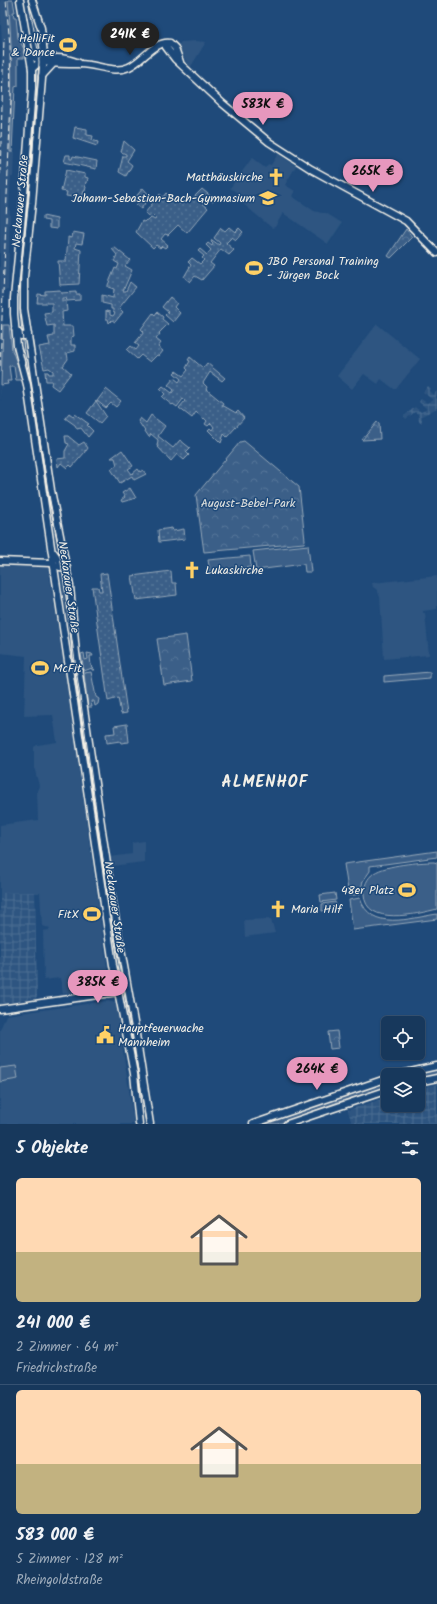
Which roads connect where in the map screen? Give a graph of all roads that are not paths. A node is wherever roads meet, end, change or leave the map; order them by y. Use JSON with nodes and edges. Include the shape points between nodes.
{"nodes":[{"id":1,"x":20,"y":0,"type":"edge"},
{"id":2,"x":23,"y":0,"type":"edge"},
{"id":3,"x":32,"y":1,"type":"edge"},
{"id":4,"x":44,"y":48,"type":"junction"},
{"id":5,"x":28,"y":52,"type":"junction"},
{"id":6,"x":55,"y":60,"type":"junction"},
{"id":7,"x":43,"y":61,"type":"junction"},
{"id":8,"x":32,"y":70,"type":"junction"},
{"id":9,"x":42,"y":76,"type":"junction"},
{"id":10,"x":437,"y":253,"type":"edge"},
{"id":11,"x":15,"y":329,"type":"junction"},
{"id":12,"x":28,"y":334,"type":"junction"},
{"id":13,"x":17,"y":346,"type":"junction"},
{"id":14,"x":30,"y":352,"type":"junction"},
{"id":15,"x":65,"y":556,"type":"junction"},
{"id":16,"x":0,"y":561,"type":"edge"},
{"id":17,"x":58,"y":564,"type":"junction"},
{"id":18,"x":67,"y":568,"type":"junction"},
{"id":19,"x":69,"y":578,"type":"junction"},
{"id":20,"x":128,"y":990,"type":"junction"},
{"id":21,"x":118,"y":992,"type":"junction"},
{"id":22,"x":0,"y":1009,"type":"edge"},
{"id":23,"x":437,"y":1066,"type":"edge"},
{"id":24,"x":425,"y":1069,"type":"edge"},
{"id":25,"x":437,"y":1078,"type":"edge"},
{"id":26,"x":381,"y":1080,"type":"edge"},
{"id":27,"x":425,"y":1081,"type":"edge"},
{"id":28,"x":381,"y":1092,"type":"edge"},
{"id":29,"x":139,"y":1124,"type":"edge"},
{"id":30,"x":150,"y":1124,"type":"edge"},
{"id":31,"x":252,"y":1124,"type":"edge"},
{"id":32,"x":287,"y":1124,"type":"edge"}],
"edges":[{"from":1,"to":5,"type":"main road","name":"Neckarauer Straße"},
{"from":2,"to":3,"type":"main road","via":[[27,4]]},
{"from":3,"to":4,"type":"main road","name":"Neckarauer Straße","via":[[41,28]]},
{"from":4,"to":6,"type":"main road"},
{"from":4,"to":7,"type":"main road","name":"Neckarauer Straße"},
{"from":5,"to":7,"type":"main road"},
{"from":5,"to":8,"type":"main road","name":"Neckarauer Straße"},
{"from":6,"to":7,"type":"main road"},
{"from":6,"to":9,"type":"main road"},
{"from":6,"to":10,"type":"main road","via":[[123,69],[130,67],[165,42],[175,48],[180,62],[269,142],[324,177],[406,221]]},
{"from":7,"to":8,"type":"main road"},
{"from":7,"to":9,"type":"main road","name":"Neckarauer Straße"},
{"from":8,"to":11,"type":"main road","name":"Neckarauer Straße","via":[[32,102],[14,298]]},
{"from":9,"to":12,"type":"main road","name":"Neckarauer Straße","via":[[24,282]]},
{"from":11,"to":12,"type":"main road","via":[[21,336]]},
{"from":11,"to":13,"type":"main road","name":"Neckarauer Straße"},
{"from":12,"to":14,"type":"main road","name":"Neckarauer Straße"},
{"from":13,"to":14,"type":"main road","via":[[23,344]]},
{"from":13,"to":17,"type":"main road","name":"Neckarauer Straße","via":[[27,384],[52,551]]},
{"from":14,"to":15,"type":"main road","name":"Neckarauer Straße","via":[[51,490]]},
{"from":15,"to":17,"type":"main road"},
{"from":15,"to":18,"type":"main road","name":"Neckarauer Straße"},
{"from":16,"to":17,"type":"main road"},
{"from":17,"to":18,"type":"main road"},
{"from":17,"to":19,"type":"main road"},
{"from":17,"to":21,"type":"main road","name":"Neckarauer Straße","via":[[103,902]]},
{"from":18,"to":19,"type":"main road","name":"Neckarauer Straße"},
{"from":19,"to":20,"type":"main road","name":"Neckarauer Straße","via":[[84,709]]},
{"from":20,"to":21,"type":"main road"},
{"from":20,"to":30,"type":"main road","name":"Neckarauer Straße"},
{"from":21,"to":22,"type":"main road"},
{"from":21,"to":29,"type":"main road","name":"Neckarauer Straße","via":[[134,1074]]},
{"from":23,"to":24,"type":"main road"},
{"from":25,"to":27,"type":"main road"},
{"from":26,"to":31,"type":"main road"},
{"from":28,"to":32,"type":"main road"}]}
